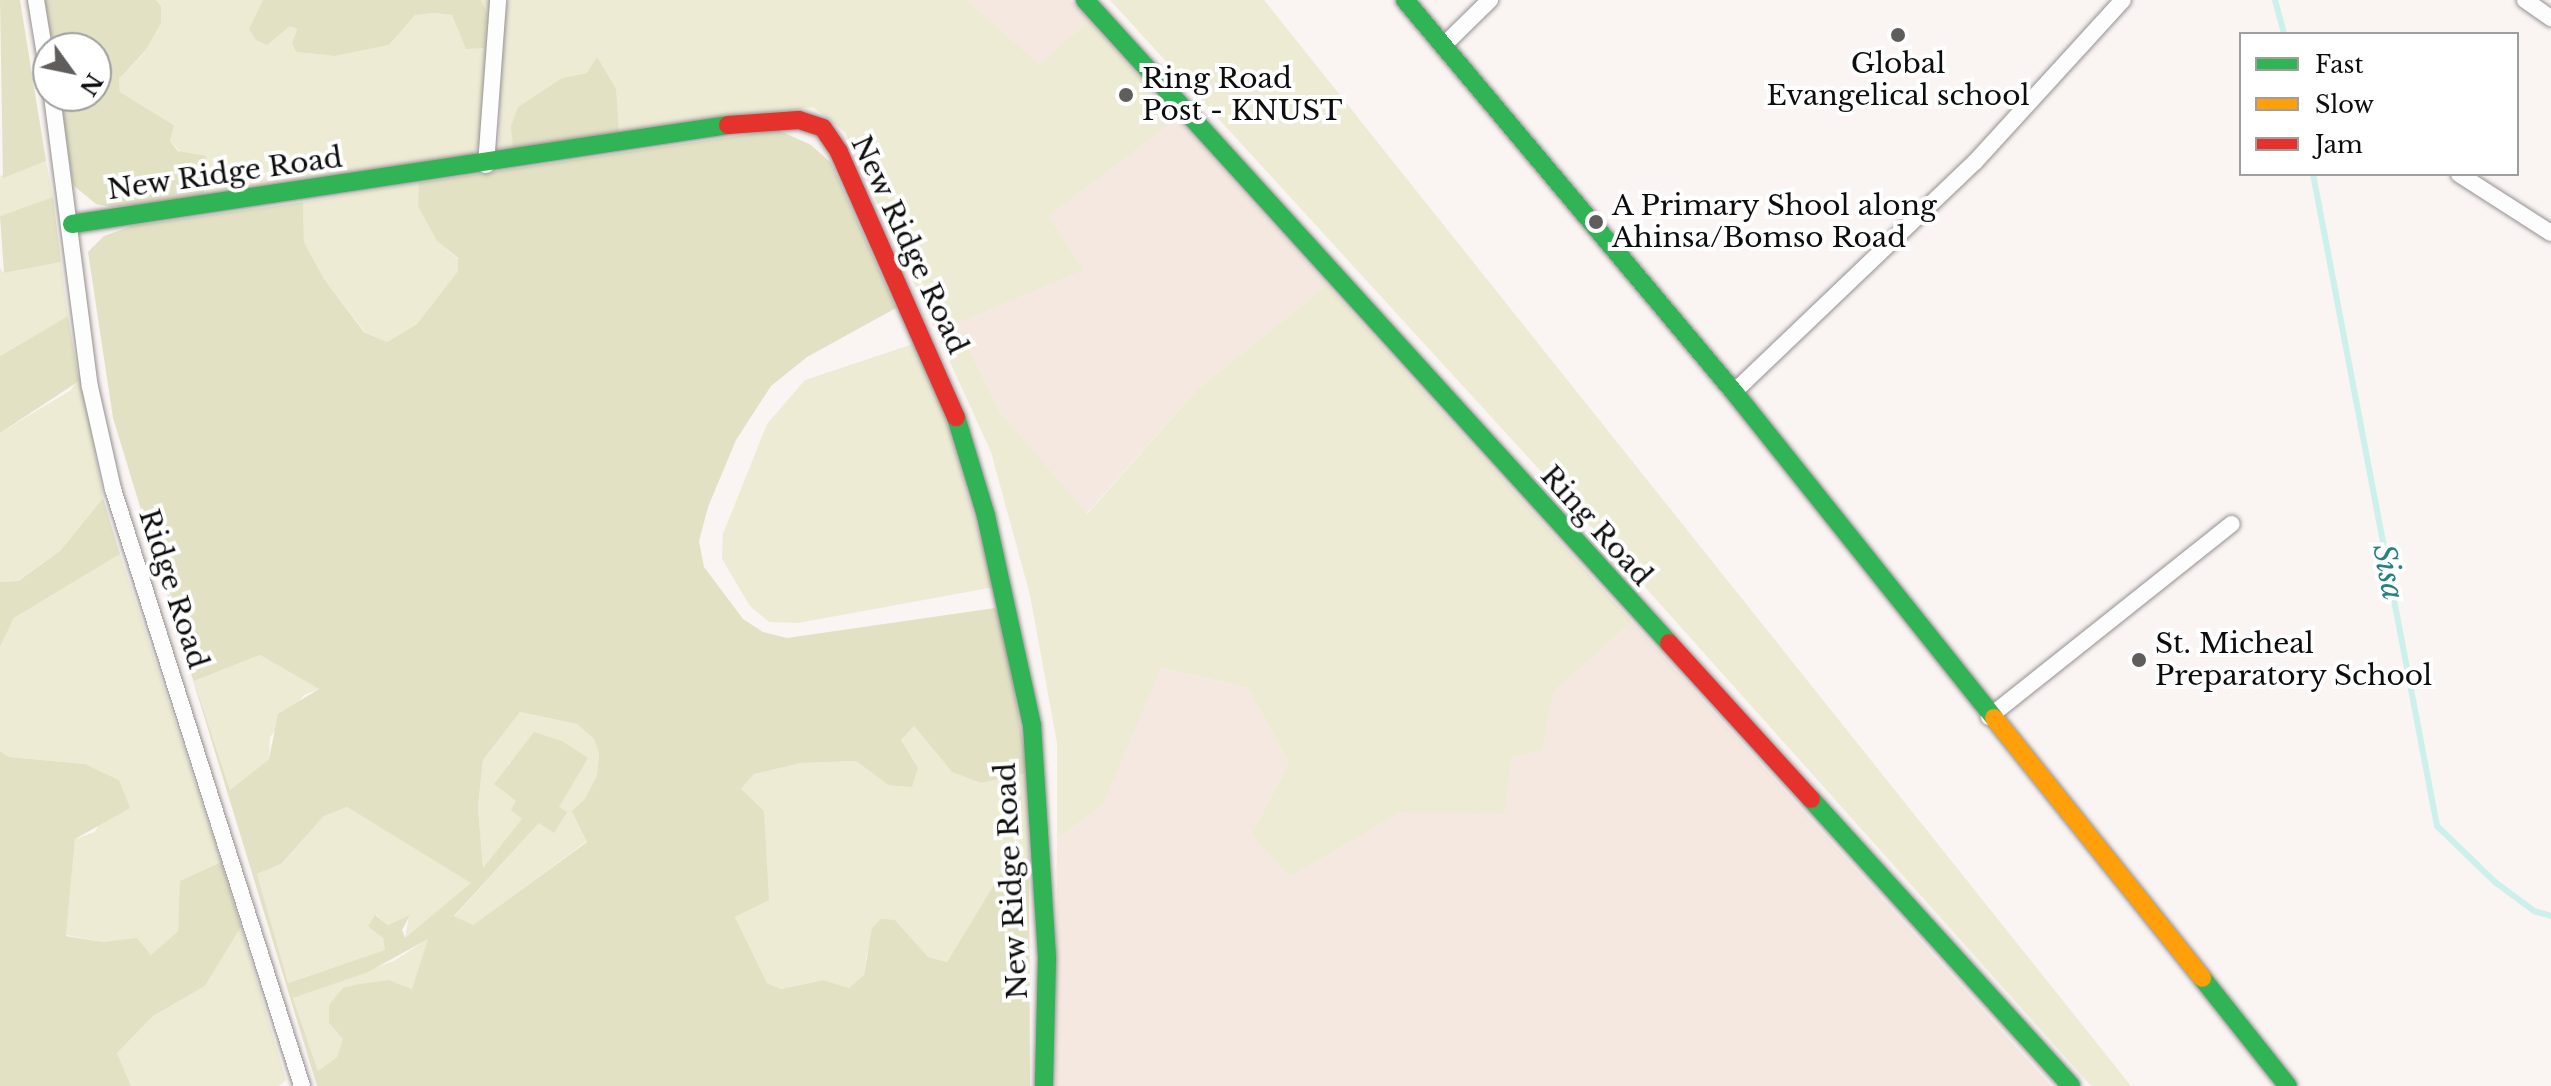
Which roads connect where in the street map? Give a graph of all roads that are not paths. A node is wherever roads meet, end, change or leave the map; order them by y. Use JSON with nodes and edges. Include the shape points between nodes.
{"nodes":[{"id":1,"x":36,"y":0,"type":"edge"},
{"id":2,"x":498,"y":0,"type":"edge"},
{"id":3,"x":1085,"y":0,"type":"edge"},
{"id":4,"x":1405,"y":0,"type":"edge"},
{"id":5,"x":1490,"y":0,"type":"edge"},
{"id":6,"x":2123,"y":0,"type":"edge"},
{"id":7,"x":2525,"y":0,"type":"edge"},
{"id":8,"x":2551,"y":18,"type":"edge"},
{"id":9,"x":41,"y":32,"type":"edge"},
{"id":10,"x":1443,"y":46,"type":"junction"},
{"id":11,"x":54,"y":112,"type":"edge"},
{"id":12,"x":486,"y":165,"type":"junction"},
{"id":13,"x":2462,"y":176,"type":"edge"},
{"id":14,"x":72,"y":224,"type":"junction"},
{"id":15,"x":2551,"y":233,"type":"edge"},
{"id":16,"x":1734,"y":392,"type":"junction"},
{"id":17,"x":2232,"y":524,"type":"dead end"},
{"id":18,"x":1989,"y":717,"type":"junction"},
{"id":19,"x":302,"y":1086,"type":"edge"},
{"id":20,"x":1044,"y":1086,"type":"edge"},
{"id":21,"x":2071,"y":1086,"type":"edge"},
{"id":22,"x":2288,"y":1086,"type":"edge"}],
"edges":[{"from":1,"to":9,"type":"street"},
{"from":2,"to":12,"type":"street"},
{"from":3,"to":21,"type":"street","name":"Ring Road"},
{"from":4,"to":10,"type":"street"},
{"from":5,"to":10,"type":"street"},
{"from":6,"to":16,"type":"street","via":[[1965,173]]},
{"from":7,"to":8,"type":"street"},
{"from":10,"to":16,"type":"street"},
{"from":11,"to":14,"type":"street","name":"Ridge Road"},
{"from":12,"to":14,"type":"street","name":"New Ridge Road"},
{"from":12,"to":20,"type":"street","name":"New Ridge Road","via":[[773,120],[799,120],[823,128],[839,152],[952,405],[986,516],[1032,725],[1047,959]]},
{"from":13,"to":15,"type":"street"},
{"from":14,"to":19,"type":"street","name":"Ridge Road","via":[[90,387],[113,489]]},
{"from":16,"to":18,"type":"street"},
{"from":17,"to":18,"type":"street"},
{"from":18,"to":22,"type":"street"}]}
